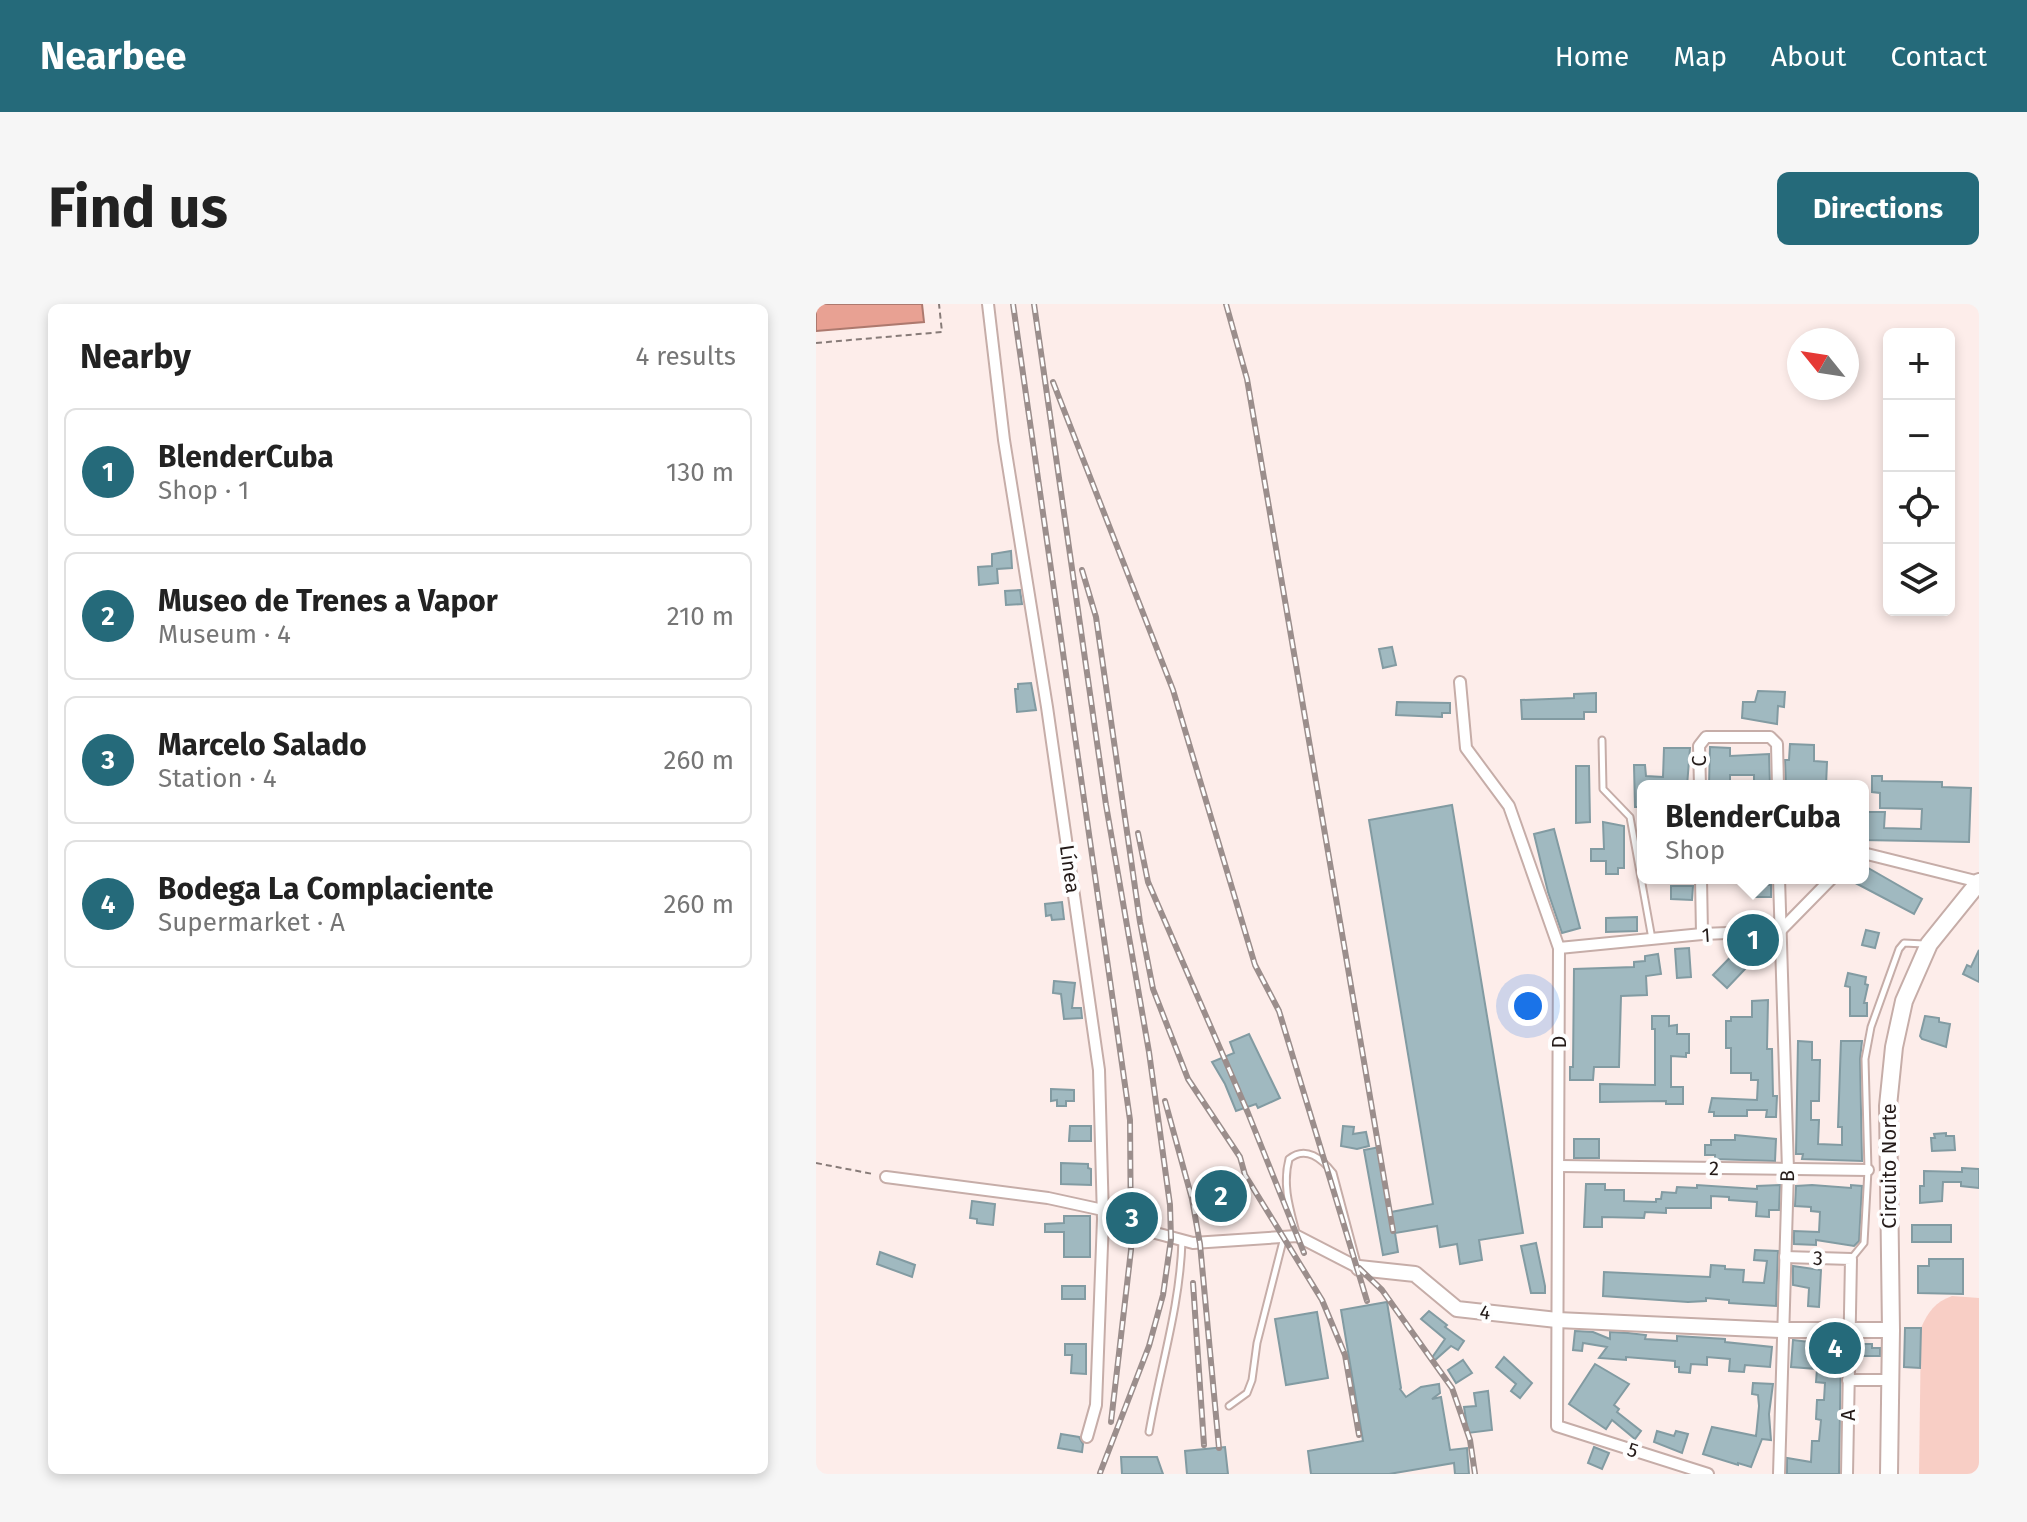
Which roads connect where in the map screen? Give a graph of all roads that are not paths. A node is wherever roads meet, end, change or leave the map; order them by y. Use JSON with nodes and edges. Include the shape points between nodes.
{"nodes":[{"id":1,"x":988,"y":304,"type":"edge"},
{"id":2,"x":1460,"y":682,"type":"dead end"},
{"id":3,"x":1602,"y":740,"type":"dead end"},
{"id":4,"x":1700,"y":780,"type":"edge"},
{"id":5,"x":1778,"y":780,"type":"edge"},
{"id":6,"x":1869,"y":854,"type":"edge"},
{"id":7,"x":1637,"y":856,"type":"edge"},
{"id":8,"x":1979,"y":882,"type":"edge"},
{"id":9,"x":1642,"y":884,"type":"edge"},
{"id":10,"x":1701,"y":884,"type":"edge"},
{"id":11,"x":1779,"y":884,"type":"edge"},
{"id":12,"x":1826,"y":884,"type":"edge"},
{"id":13,"x":1780,"y":931,"type":"junction"},
{"id":14,"x":1702,"y":934,"type":"junction"},
{"id":15,"x":1652,"y":940,"type":"junction"},
{"id":16,"x":1929,"y":944,"type":"junction"},
{"id":17,"x":1559,"y":948,"type":"junction"},
{"id":18,"x":1560,"y":1166,"type":"junction"},
{"id":19,"x":1788,"y":1170,"type":"junction"},
{"id":20,"x":1868,"y":1170,"type":"junction"},
{"id":21,"x":886,"y":1177,"type":"road end"},
{"id":22,"x":1103,"y":1215,"type":"junction"},
{"id":23,"x":1297,"y":1236,"type":"junction"},
{"id":24,"x":1284,"y":1237,"type":"junction"},
{"id":25,"x":1182,"y":1241,"type":"junction"},
{"id":26,"x":1785,"y":1257,"type":"junction"},
{"id":27,"x":1851,"y":1259,"type":"junction"},
{"id":28,"x":1359,"y":1268,"type":"junction"},
{"id":29,"x":1557,"y":1320,"type":"junction"},
{"id":30,"x":1781,"y":1330,"type":"junction"},
{"id":31,"x":1891,"y":1330,"type":"junction"},
{"id":32,"x":1848,"y":1331,"type":"junction"},
{"id":33,"x":1848,"y":1380,"type":"junction"},
{"id":34,"x":1891,"y":1380,"type":"junction"},
{"id":35,"x":1229,"y":1406,"type":"dead end"},
{"id":36,"x":1557,"y":1426,"type":"joint"},
{"id":37,"x":1149,"y":1432,"type":"dead end"},
{"id":38,"x":1087,"y":1437,"type":"dead end"},
{"id":39,"x":1708,"y":1474,"type":"edge"},
{"id":40,"x":1779,"y":1474,"type":"edge"},
{"id":41,"x":1847,"y":1474,"type":"edge"},
{"id":42,"x":1889,"y":1474,"type":"edge"}],
"edges":[{"from":1,"to":22,"type":"street","name":"Línea","via":[[1099,1070]]},
{"from":2,"to":17,"type":"street","name":"D","via":[[1466,748],[1509,806]]},
{"from":3,"to":7,"type":"lane","via":[[1603,789],[1630,817]]},
{"from":4,"to":5,"type":"street","name":"C","via":[[1703,738],[1770,737],[1777,744]]},
{"from":6,"to":8,"type":"street"},
{"from":8,"to":16,"type":"main road","name":"Circuito Norte"},
{"from":9,"to":15,"type":"lane"},
{"from":10,"to":14,"type":"street"},
{"from":11,"to":13,"type":"street","name":"B"},
{"from":12,"to":13,"type":"street"},
{"from":13,"to":14,"type":"street","name":"1"},
{"from":13,"to":19,"type":"street","name":"B"},
{"from":14,"to":15,"type":"street","name":"1"},
{"from":15,"to":17,"type":"street","name":"1"},
{"from":16,"to":20,"type":"lane","via":[[1904,943],[1899,949],[1871,1027],[1865,1059]]},
{"from":16,"to":31,"type":"main road","name":"Circuito Norte","via":[[1904,1001],[1889,1092]]},
{"from":17,"to":18,"type":"street","name":"D"},
{"from":18,"to":19,"type":"street","name":"2"},
{"from":18,"to":29,"type":"street","name":"D"},
{"from":19,"to":20,"type":"street","name":"2"},
{"from":19,"to":26,"type":"street","name":"B"},
{"from":20,"to":27,"type":"lane","via":[[1864,1243]]},
{"from":21,"to":22,"type":"street","via":[[1048,1198]]},
{"from":22,"to":25,"type":"street"},
{"from":22,"to":38,"type":"street","name":"Línea","via":[[1096,1405]]},
{"from":23,"to":24,"type":"street"},
{"from":23,"to":28,"type":"street","name":"4"},
{"from":23,"to":28,"type":"lane","via":[[1285,1174],[1289,1159],[1301,1152],[1313,1154],[1333,1173]]},
{"from":24,"to":25,"type":"street"},
{"from":24,"to":35,"type":"lane","via":[[1252,1380],[1247,1393]]},
{"from":25,"to":37,"type":"lane","via":[[1172,1329]]},
{"from":26,"to":27,"type":"street","name":"3"},
{"from":26,"to":30,"type":"street","name":"B"},
{"from":27,"to":32,"type":"street","name":"A"},
{"from":28,"to":29,"type":"street","name":"4","via":[[1415,1274],[1457,1309]]},
{"from":29,"to":30,"type":"street","name":"4"},
{"from":29,"to":36,"type":"street","name":"D"},
{"from":30,"to":32,"type":"street","name":"4"},
{"from":30,"to":40,"type":"street","name":"B"},
{"from":31,"to":32,"type":"street","name":"4"},
{"from":31,"to":34,"type":"main road","name":"Circuito Norte"},
{"from":32,"to":33,"type":"street","name":"A"},
{"from":33,"to":34,"type":"street"},
{"from":33,"to":41,"type":"street","name":"A"},
{"from":34,"to":42,"type":"main road","name":"Circuito Norte"},
{"from":36,"to":39,"type":"street","name":"5"}]}
